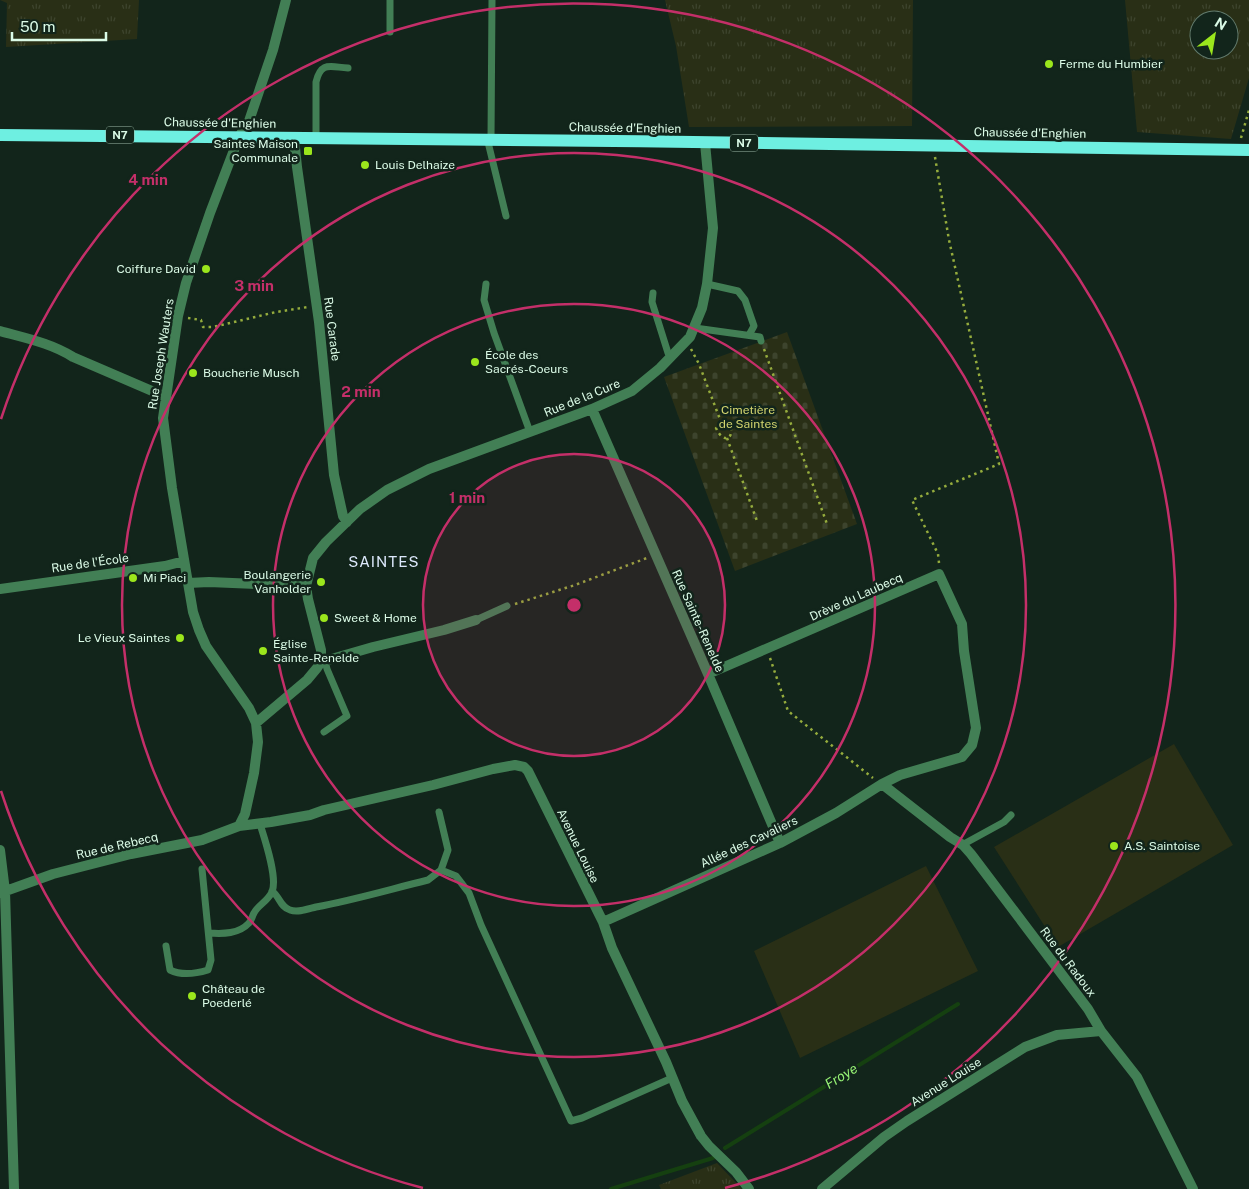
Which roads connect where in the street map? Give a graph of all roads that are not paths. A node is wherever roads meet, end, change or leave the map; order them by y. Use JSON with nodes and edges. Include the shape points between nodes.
{"nodes":[{"id":1,"x":286,"y":0,"type":"edge"},
{"id":2,"x":390,"y":0,"type":"edge"},
{"id":3,"x":492,"y":0,"type":"edge"},
{"id":4,"x":390,"y":32,"type":"dead end"},
{"id":5,"x":348,"y":68,"type":"dead end"},
{"id":6,"x":0,"y":135,"type":"edge"},
{"id":7,"x":239,"y":136,"type":"junction"},
{"id":8,"x":294,"y":138,"type":"junction"},
{"id":9,"x":316,"y":138,"type":"junction"},
{"id":10,"x":489,"y":139,"type":"junction"},
{"id":11,"x":705,"y":143,"type":"junction"},
{"id":12,"x":1243,"y":150,"type":"edge"},
{"id":13,"x":506,"y":216,"type":"dead end"},
{"id":14,"x":486,"y":284,"type":"dead end"},
{"id":15,"x":707,"y":284,"type":"junction"},
{"id":16,"x":653,"y":294,"type":"dead end"},
{"id":17,"x":695,"y":328,"type":"junction"},
{"id":18,"x":0,"y":331,"type":"edge"},
{"id":19,"x":750,"y":335,"type":"junction"},
{"id":20,"x":761,"y":341,"type":"road end"},
{"id":21,"x":672,"y":356,"type":"junction"},
{"id":22,"x":166,"y":397,"type":"junction"},
{"id":23,"x":592,"y":410,"type":"junction"},
{"id":24,"x":530,"y":432,"type":"junction"},
{"id":25,"x":347,"y":522,"type":"junction"},
{"id":26,"x":184,"y":561,"type":"junction"},
{"id":27,"x":188,"y":583,"type":"junction"},
{"id":28,"x":306,"y":586,"type":"junction"},
{"id":29,"x":0,"y":589,"type":"edge"},
{"id":30,"x":507,"y":606,"type":"road end"},
{"id":31,"x":476,"y":620,"type":"joint"},
{"id":32,"x":323,"y":661,"type":"junction"},
{"id":33,"x":708,"y":674,"type":"junction"},
{"id":34,"x":256,"y":723,"type":"junction"},
{"id":35,"x":324,"y":732,"type":"dead end"},
{"id":36,"x":900,"y":774,"type":"joint"},
{"id":37,"x":882,"y":784,"type":"junction"},
{"id":38,"x":439,"y":812,"type":"dead end"},
{"id":39,"x":1011,"y":815,"type":"dead end"},
{"id":40,"x":260,"y":824,"type":"junction"},
{"id":41,"x":239,"y":826,"type":"junction"},
{"id":42,"x":780,"y":843,"type":"junction"},
{"id":43,"x":962,"y":845,"type":"junction"},
{"id":44,"x":0,"y":850,"type":"edge"},
{"id":45,"x":202,"y":869,"type":"dead end"},
{"id":46,"x":441,"y":870,"type":"junction"},
{"id":47,"x":272,"y":891,"type":"junction"},
{"id":48,"x":2,"y":892,"type":"edge"},
{"id":49,"x":603,"y":922,"type":"junction"},
{"id":50,"x":209,"y":933,"type":"junction"},
{"id":51,"x":166,"y":946,"type":"dead end"},
{"id":52,"x":1101,"y":1031,"type":"junction"},
{"id":53,"x":672,"y":1078,"type":"junction"},
{"id":54,"x":14,"y":1189,"type":"edge"},
{"id":55,"x":749,"y":1189,"type":"edge"},
{"id":56,"x":822,"y":1189,"type":"edge"},
{"id":57,"x":1193,"y":1189,"type":"edge"}],
"edges":[{"from":1,"to":7,"type":"street","name":"Rue Joseph Wauters","via":[[249,121]]},
{"from":2,"to":4,"type":"lane"},
{"from":3,"to":10,"type":"lane"},
{"from":5,"to":9,"type":"lane","via":[[325,67],[318,74]]},
{"from":6,"to":7,"type":"main road","name":"Chaussée d'Enghien","number":"N7"},
{"from":7,"to":8,"type":"main road","name":"Chaussée d'Enghien","number":"N7"},
{"from":7,"to":22,"type":"street","name":"Rue Joseph Wauters","via":[[186,283]]},
{"from":8,"to":9,"type":"main road","name":"Chaussée d'Enghien","number":"N7"},
{"from":8,"to":25,"type":"street","name":"Rue Carade","via":[[319,322],[334,475]]},
{"from":9,"to":10,"type":"main road","name":"Chaussée d'Enghien","number":"N7"},
{"from":10,"to":11,"type":"main road","name":"Chaussée d'Enghien","number":"N7"},
{"from":10,"to":13,"type":"lane"},
{"from":11,"to":12,"type":"main road","name":"Chaussée d'Enghien","number":"N7"},
{"from":11,"to":15,"type":"street","name":"Rue de la Cure","via":[[713,228]]},
{"from":14,"to":24,"type":"lane","via":[[484,300]]},
{"from":15,"to":17,"type":"street","name":"Rue de la Cure"},
{"from":15,"to":19,"type":"lane","via":[[738,291],[745,300],[754,326]]},
{"from":16,"to":21,"type":"lane","via":[[652,302],[668,353]]},
{"from":17,"to":19,"type":"lane"},
{"from":17,"to":21,"type":"street","name":"Rue de la Cure"},
{"from":18,"to":22,"type":"street","via":[[62,350]]},
{"from":19,"to":20,"type":"lane","via":[[760,337]]},
{"from":21,"to":23,"type":"street","name":"Rue de la Cure","via":[[632,391]]},
{"from":22,"to":26,"type":"street","name":"Rue Joseph Wauters","via":[[163,418]]},
{"from":23,"to":24,"type":"street","name":"Rue de la Cure"},
{"from":23,"to":33,"type":"street","name":"Rue Sainte-Renelde"},
{"from":24,"to":25,"type":"street","name":"Rue de la Cure","via":[[429,469],[387,490]]},
{"from":25,"to":28,"type":"street","name":"Rue de la Cure","via":[[313,558]]},
{"from":26,"to":27,"type":"street","name":"Rue Joseph Wauters"},
{"from":26,"to":29,"type":"street","name":"Rue de l'École"},
{"from":27,"to":28,"type":"street"},
{"from":27,"to":34,"type":"street","name":"Rue Joseph Wauters","via":[[193,612],[206,646]]},
{"from":28,"to":32,"type":"street"},
{"from":30,"to":31,"type":"lane"},
{"from":31,"to":32,"type":"street"},
{"from":32,"to":34,"type":"street","via":[[307,680]]},
{"from":32,"to":35,"type":"lane","via":[[347,716]]},
{"from":33,"to":36,"type":"street","name":"Drève du Laubecq","via":[[939,574],[962,624],[976,728],[972,745],[962,757]]},
{"from":33,"to":42,"type":"street","name":"Rue Sainte-Renelde"},
{"from":34,"to":41,"type":"street","via":[[258,742],[254,773],[245,814]]},
{"from":36,"to":37,"type":"street","name":"Allée des Cavaliers"},
{"from":37,"to":42,"type":"street","name":"Allée des Cavaliers"},
{"from":37,"to":43,"type":"street","name":"Rue du Radoux"},
{"from":38,"to":46,"type":"lane","via":[[448,850]]},
{"from":39,"to":43,"type":"lane"},
{"from":40,"to":41,"type":"street","name":"Avenue Louise"},
{"from":40,"to":47,"type":"lane","via":[[274,879]]},
{"from":40,"to":49,"type":"street","name":"Avenue Louise","via":[[493,769],[516,765],[524,767]]},
{"from":41,"to":48,"type":"street","name":"Rue de Rebecq","via":[[202,840],[53,874]]},
{"from":42,"to":49,"type":"street","name":"Allée des Cavaliers"},
{"from":43,"to":52,"type":"street","name":"Rue du Radoux","via":[[1077,994]]},
{"from":44,"to":48,"type":"street"},
{"from":45,"to":50,"type":"lane"},
{"from":46,"to":47,"type":"lane","via":[[428,880],[295,911],[281,904]]},
{"from":46,"to":53,"type":"lane","via":[[456,876],[470,894],[481,925],[571,1121]]},
{"from":47,"to":50,"type":"lane","via":[[243,928],[229,934]]},
{"from":48,"to":54,"type":"street"},
{"from":49,"to":53,"type":"street","name":"Avenue Louise"},
{"from":50,"to":51,"type":"lane","via":[[211,960],[208,970],[197,974],[177,974],[170,970]]},
{"from":52,"to":56,"type":"street","name":"Avenue Louise","via":[[1057,1035],[1025,1048],[884,1137]]},
{"from":52,"to":57,"type":"street","name":"Rue du Radoux","via":[[1137,1078]]},
{"from":53,"to":55,"type":"street","name":"Avenue Louise","via":[[701,1136]]}]}
